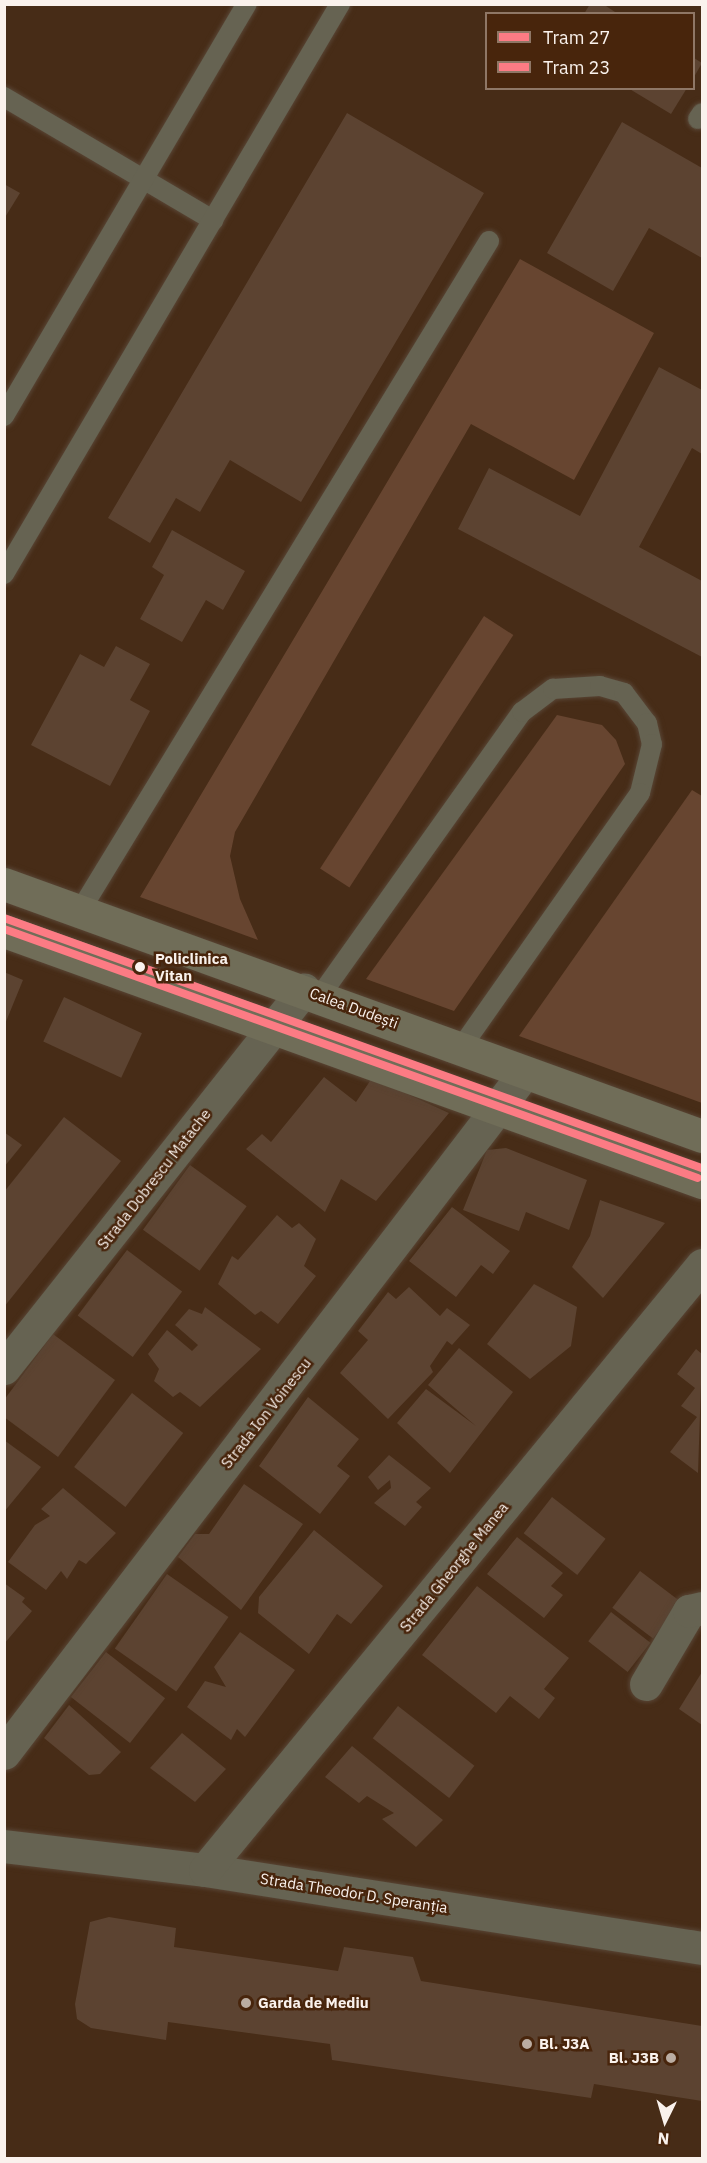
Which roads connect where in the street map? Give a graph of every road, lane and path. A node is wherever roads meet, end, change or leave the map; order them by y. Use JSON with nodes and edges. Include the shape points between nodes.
{"nodes":[{"id":1,"x":247,"y":4,"type":"edge"},
{"id":2,"x":340,"y":4,"type":"edge"},
{"id":3,"x":4,"y":97,"type":"edge"},
{"id":4,"x":144,"y":179,"type":"junction"},
{"id":5,"x":213,"y":220,"type":"junction"},
{"id":6,"x":489,"y":241,"type":"dead end"},
{"id":7,"x":4,"y":416,"type":"edge"},
{"id":8,"x":4,"y":574,"type":"edge"},
{"id":9,"x":4,"y":884,"type":"edge"},
{"id":10,"x":80,"y":911,"type":"junction"},
{"id":11,"x":4,"y":931,"type":"edge"},
{"id":12,"x":312,"y":993,"type":"junction"},
{"id":13,"x":275,"y":1027,"type":"junction"},
{"id":14,"x":461,"y":1048,"type":"junction"},
{"id":15,"x":525,"y":1072,"type":"junction"},
{"id":16,"x":501,"y":1108,"type":"junction"},
{"id":17,"x":702,"y":1136,"type":"edge"},
{"id":18,"x":702,"y":1182,"type":"edge"},
{"id":19,"x":702,"y":1265,"type":"edge"},
{"id":20,"x":6,"y":1364,"type":"edge"},
{"id":21,"x":702,"y":1608,"type":"edge"},
{"id":22,"x":646,"y":1684,"type":"dead end"},
{"id":23,"x":4,"y":1753,"type":"edge"},
{"id":24,"x":4,"y":1846,"type":"edge"},
{"id":25,"x":205,"y":1870,"type":"junction"},
{"id":26,"x":702,"y":1948,"type":"edge"}],
"edges":[{"from":1,"to":4,"type":"lane"},
{"from":2,"to":5,"type":"lane"},
{"from":3,"to":4,"type":"lane"},
{"from":4,"to":5,"type":"lane"},
{"from":4,"to":7,"type":"lane"},
{"from":5,"to":8,"type":"lane"},
{"from":6,"to":10,"type":"lane"},
{"from":9,"to":10,"type":"main road","name":"Calea Dudești"},
{"from":10,"to":12,"type":"main road","name":"Calea Dudești"},
{"from":11,"to":13,"type":"main road"},
{"from":12,"to":13,"type":"street","name":"Strada Dobrescu Matache"},
{"from":12,"to":14,"type":"main road","name":"Calea Dudești"},
{"from":12,"to":14,"type":"lane","via":[[522,712],[553,689],[600,686],[624,693],[647,723],[652,744],[640,793]]},
{"from":13,"to":16,"type":"main road"},
{"from":13,"to":20,"type":"street","name":"Strada Dobrescu Matache"},
{"from":14,"to":15,"type":"main road","name":"Calea Dudești"},
{"from":15,"to":16,"type":"street","name":"Strada Ion Voinescu"},
{"from":15,"to":17,"type":"main road","name":"Calea Dudești"},
{"from":16,"to":18,"type":"main road"},
{"from":16,"to":23,"type":"street","name":"Strada Ion Voinescu"},
{"from":19,"to":25,"type":"street","name":"Strada Gheorghe Manea"},
{"from":21,"to":22,"type":"street","via":[[689,1611]]},
{"from":24,"to":25,"type":"street","name":"Strada Theodor D. Speranția"},
{"from":25,"to":26,"type":"street","name":"Strada Theodor D. Speranția"}]}
